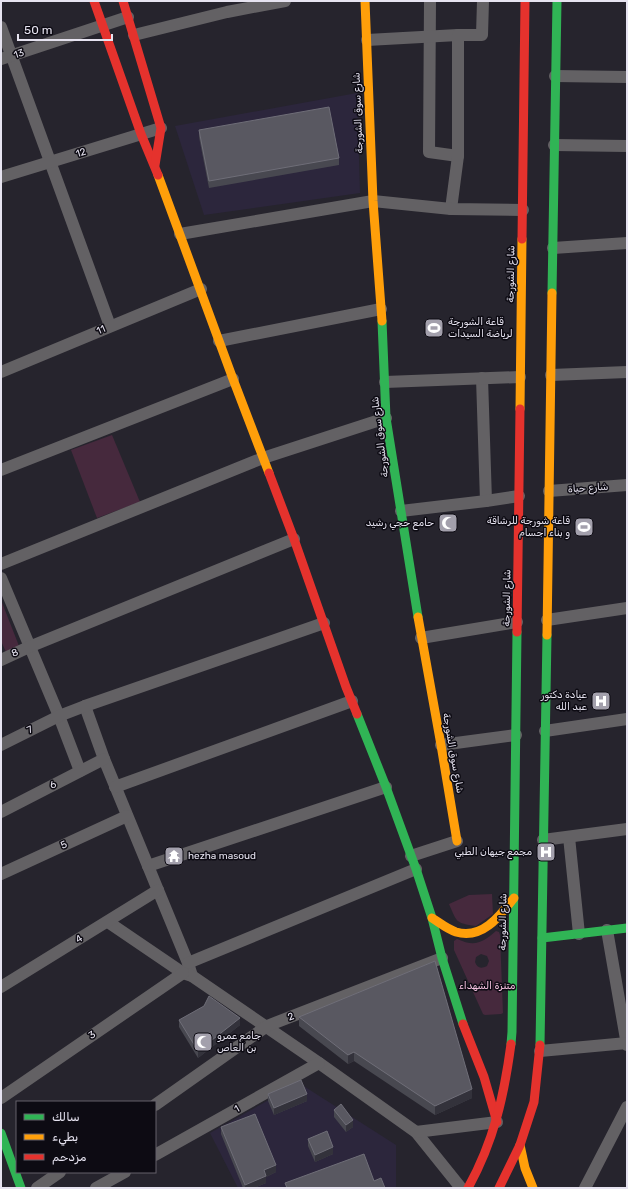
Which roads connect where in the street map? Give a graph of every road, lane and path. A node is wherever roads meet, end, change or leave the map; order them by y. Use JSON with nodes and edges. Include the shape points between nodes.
{"nodes":[{"id":1,"x":94,"y":1,"type":"edge"},
{"id":2,"x":123,"y":1,"type":"edge"},
{"id":3,"x":285,"y":1,"type":"edge"},
{"id":4,"x":364,"y":1,"type":"edge"},
{"id":5,"x":430,"y":1,"type":"edge"},
{"id":6,"x":483,"y":1,"type":"edge"},
{"id":7,"x":525,"y":1,"type":"edge"},
{"id":8,"x":556,"y":1,"type":"edge"},
{"id":9,"x":226,"y":6,"type":"edge"},
{"id":10,"x":128,"y":17,"type":"junction"},
{"id":11,"x":103,"y":26,"type":"junction"},
{"id":12,"x":1,"y":27,"type":"edge"},
{"id":13,"x":458,"y":35,"type":"junction"},
{"id":14,"x":134,"y":36,"type":"junction"},
{"id":15,"x":430,"y":38,"type":"junction"},
{"id":16,"x":367,"y":40,"type":"junction"},
{"id":17,"x":6,"y":58,"type":"edge"},
{"id":18,"x":555,"y":76,"type":"junction"},
{"id":19,"x":627,"y":77,"type":"edge"},
{"id":20,"x":160,"y":128,"type":"junction"},
{"id":21,"x":141,"y":134,"type":"junction"},
{"id":22,"x":554,"y":145,"type":"junction"},
{"id":23,"x":627,"y":146,"type":"edge"},
{"id":24,"x":458,"y":156,"type":"junction"},
{"id":25,"x":50,"y":162,"type":"junction"},
{"id":26,"x":155,"y":165,"type":"junction"},
{"id":27,"x":1,"y":177,"type":"edge"},
{"id":28,"x":372,"y":201,"type":"junction"},
{"id":29,"x":451,"y":209,"type":"junction"},
{"id":30,"x":523,"y":210,"type":"junction"},
{"id":31,"x":180,"y":234,"type":"junction"},
{"id":32,"x":627,"y":242,"type":"edge"},
{"id":33,"x":553,"y":248,"type":"junction"},
{"id":34,"x":200,"y":289,"type":"junction"},
{"id":35,"x":381,"y":309,"type":"junction"},
{"id":36,"x":110,"y":326,"type":"junction"},
{"id":37,"x":219,"y":341,"type":"junction"},
{"id":38,"x":1,"y":372,"type":"edge"},
{"id":39,"x":627,"y":372,"type":"edge"},
{"id":40,"x":551,"y":376,"type":"junction"},
{"id":41,"x":520,"y":377,"type":"junction"},
{"id":42,"x":482,"y":378,"type":"junction"},
{"id":43,"x":233,"y":379,"type":"junction"},
{"id":44,"x":384,"y":382,"type":"junction"},
{"id":45,"x":386,"y":418,"type":"junction"},
{"id":46,"x":262,"y":458,"type":"junction"},
{"id":47,"x":1,"y":470,"type":"edge"},
{"id":48,"x":627,"y":485,"type":"edge"},
{"id":49,"x":549,"y":491,"type":"junction"},
{"id":50,"x":519,"y":496,"type":"junction"},
{"id":51,"x":486,"y":501,"type":"junction"},
{"id":52,"x":401,"y":511,"type":"junction"},
{"id":53,"x":294,"y":538,"type":"junction"},
{"id":54,"x":1,"y":564,"type":"edge"},
{"id":55,"x":1,"y":578,"type":"edge"},
{"id":56,"x":627,"y":608,"type":"edge"},
{"id":57,"x":547,"y":620,"type":"junction"},
{"id":58,"x":517,"y":622,"type":"junction"},
{"id":59,"x":324,"y":623,"type":"junction"},
{"id":60,"x":420,"y":638,"type":"junction"},
{"id":61,"x":29,"y":647,"type":"junction"},
{"id":62,"x":1,"y":659,"type":"edge"},
{"id":63,"x":352,"y":701,"type":"junction"},
{"id":64,"x":85,"y":706,"type":"junction"},
{"id":65,"x":60,"y":716,"type":"junction"},
{"id":66,"x":627,"y":719,"type":"edge"},
{"id":67,"x":542,"y":732,"type":"junction"},
{"id":68,"x":520,"y":734,"type":"junction"},
{"id":69,"x":1,"y":745,"type":"edge"},
{"id":70,"x":441,"y":745,"type":"junction"},
{"id":71,"x":104,"y":759,"type":"junction"},
{"id":72,"x":80,"y":771,"type":"junction"},
{"id":73,"x":116,"y":787,"type":"junction"},
{"id":74,"x":386,"y":787,"type":"junction"},
{"id":75,"x":1,"y":812,"type":"edge"},
{"id":76,"x":127,"y":816,"type":"junction"},
{"id":77,"x":627,"y":829,"type":"edge"},
{"id":78,"x":569,"y":837,"type":"junction"},
{"id":79,"x":543,"y":840,"type":"junction"},
{"id":80,"x":457,"y":841,"type":"joint"},
{"id":81,"x":411,"y":856,"type":"junction"},
{"id":82,"x":148,"y":866,"type":"junction"},
{"id":83,"x":416,"y":869,"type":"junction"},
{"id":84,"x":1,"y":874,"type":"edge"},
{"id":85,"x":158,"y":890,"type":"junction"},
{"id":86,"x":514,"y":898,"type":"junction"},
{"id":87,"x":432,"y":918,"type":"junction"},
{"id":88,"x":108,"y":922,"type":"junction"},
{"id":89,"x":627,"y":928,"type":"edge"},
{"id":90,"x":607,"y":930,"type":"junction"},
{"id":91,"x":579,"y":934,"type":"junction"},
{"id":92,"x":542,"y":938,"type":"junction"},
{"id":93,"x":442,"y":958,"type":"junction"},
{"id":94,"x":188,"y":971,"type":"junction"},
{"id":95,"x":1,"y":987,"type":"edge"},
{"id":96,"x":267,"y":1026,"type":"junction"},
{"id":97,"x":627,"y":1044,"type":"edge"},
{"id":98,"x":540,"y":1051,"type":"junction"},
{"id":99,"x":319,"y":1062,"type":"junction"},
{"id":100,"x":1,"y":1098,"type":"edge"},
{"id":101,"x":156,"y":1104,"type":"edge"},
{"id":102,"x":627,"y":1107,"type":"edge"},
{"id":103,"x":497,"y":1122,"type":"junction"},
{"id":104,"x":416,"y":1132,"type":"junction"},
{"id":105,"x":1,"y":1133,"type":"edge"},
{"id":106,"x":520,"y":1145,"type":"junction"},
{"id":107,"x":156,"y":1154,"type":"edge"},
{"id":108,"x":59,"y":1173,"type":"edge"},
{"id":109,"x":123,"y":1173,"type":"edge"},
{"id":110,"x":21,"y":1188,"type":"edge"},
{"id":111,"x":37,"y":1188,"type":"edge"},
{"id":112,"x":96,"y":1188,"type":"edge"},
{"id":113,"x":461,"y":1188,"type":"edge"},
{"id":114,"x":468,"y":1188,"type":"edge"},
{"id":115,"x":499,"y":1188,"type":"edge"},
{"id":116,"x":533,"y":1188,"type":"edge"},
{"id":117,"x":585,"y":1188,"type":"edge"}],
"edges":[{"from":1,"to":11,"type":"main road"},
{"from":2,"to":10,"type":"main road"},
{"from":3,"to":9,"type":"street"},
{"from":4,"to":16,"type":"main road","name":"شارع سوق الشورجة"},
{"from":5,"to":15,"type":"street"},
{"from":6,"to":13,"type":"street","via":[[482,35]]},
{"from":7,"to":30,"type":"main road","name":"شارع الشورجة"},
{"from":8,"to":18,"type":"main road"},
{"from":9,"to":14,"type":"street"},
{"from":10,"to":11,"type":"street","name":"13"},
{"from":10,"to":14,"type":"main road"},
{"from":11,"to":17,"type":"street","name":"13"},
{"from":11,"to":21,"type":"main road"},
{"from":12,"to":17,"type":"street"},
{"from":13,"to":15,"type":"street"},
{"from":13,"to":24,"type":"street"},
{"from":14,"to":20,"type":"main road"},
{"from":15,"to":16,"type":"street"},
{"from":15,"to":24,"type":"street","via":[[429,152]]},
{"from":16,"to":28,"type":"main road","name":"شارع سوق الشورجة"},
{"from":17,"to":25,"type":"street"},
{"from":18,"to":19,"type":"street"},
{"from":18,"to":22,"type":"main road"},
{"from":20,"to":21,"type":"street","name":"12"},
{"from":20,"to":26,"type":"main road"},
{"from":21,"to":25,"type":"street","name":"12"},
{"from":21,"to":26,"type":"main road"},
{"from":22,"to":23,"type":"street"},
{"from":22,"to":33,"type":"main road"},
{"from":24,"to":29,"type":"street"},
{"from":25,"to":27,"type":"street","name":"12"},
{"from":25,"to":36,"type":"street"},
{"from":26,"to":31,"type":"main road"},
{"from":28,"to":29,"type":"street"},
{"from":28,"to":31,"type":"street"},
{"from":28,"to":35,"type":"main road","name":"شارع سوق الشورجة"},
{"from":29,"to":30,"type":"street"},
{"from":30,"to":41,"type":"main road","name":"شارع الشورجة"},
{"from":31,"to":34,"type":"main road"},
{"from":32,"to":33,"type":"street"},
{"from":33,"to":40,"type":"main road"},
{"from":34,"to":36,"type":"street","name":"11"},
{"from":34,"to":37,"type":"main road"},
{"from":35,"to":37,"type":"street"},
{"from":35,"to":44,"type":"main road","name":"شارع سوق الشورجة"},
{"from":36,"to":38,"type":"street","name":"11"},
{"from":37,"to":43,"type":"main road"},
{"from":39,"to":40,"type":"street"},
{"from":40,"to":49,"type":"main road"},
{"from":41,"to":42,"type":"street"},
{"from":41,"to":50,"type":"main road","name":"شارع الشورجة"},
{"from":42,"to":44,"type":"street"},
{"from":42,"to":51,"type":"street"},
{"from":43,"to":46,"type":"main road"},
{"from":43,"to":47,"type":"street"},
{"from":44,"to":45,"type":"main road","name":"شارع سوق الشورجة"},
{"from":45,"to":46,"type":"street"},
{"from":45,"to":52,"type":"main road","name":"شارع سوق الشورجة"},
{"from":46,"to":53,"type":"main road"},
{"from":46,"to":54,"type":"street"},
{"from":48,"to":49,"type":"street","name":"شارع حياة"},
{"from":49,"to":57,"type":"main road"},
{"from":50,"to":51,"type":"street"},
{"from":50,"to":58,"type":"main road","name":"شارع الشورجة"},
{"from":51,"to":52,"type":"street"},
{"from":52,"to":60,"type":"main road","name":"شارع سوق الشورجة"},
{"from":53,"to":59,"type":"main road"},
{"from":53,"to":61,"type":"street","name":"8"},
{"from":55,"to":61,"type":"street"},
{"from":56,"to":57,"type":"street"},
{"from":57,"to":67,"type":"main road"},
{"from":58,"to":60,"type":"street"},
{"from":58,"to":68,"type":"main road","name":"شارع الشورجة"},
{"from":59,"to":63,"type":"main road"},
{"from":59,"to":64,"type":"street","name":"7"},
{"from":60,"to":70,"type":"main road","name":"شارع سوق الشورجة"},
{"from":61,"to":62,"type":"street","name":"8"},
{"from":61,"to":65,"type":"street"},
{"from":63,"to":73,"type":"street"},
{"from":63,"to":74,"type":"main road"},
{"from":64,"to":65,"type":"street","name":"7"},
{"from":64,"to":71,"type":"street"},
{"from":65,"to":69,"type":"street","name":"7"},
{"from":65,"to":72,"type":"street"},
{"from":66,"to":67,"type":"street"},
{"from":67,"to":79,"type":"main road"},
{"from":68,"to":70,"type":"street"},
{"from":68,"to":86,"type":"main road","name":"شارع الشورجة"},
{"from":70,"to":80,"type":"main road","name":"شارع سوق الشورجة"},
{"from":71,"to":72,"type":"street","name":"6"},
{"from":71,"to":73,"type":"street"},
{"from":72,"to":75,"type":"street","name":"6"},
{"from":73,"to":76,"type":"street"},
{"from":74,"to":81,"type":"main road"},
{"from":74,"to":82,"type":"street"},
{"from":76,"to":82,"type":"street"},
{"from":76,"to":84,"type":"street","name":"5"},
{"from":77,"to":78,"type":"street"},
{"from":78,"to":79,"type":"street"},
{"from":78,"to":91,"type":"street"},
{"from":79,"to":92,"type":"main road"},
{"from":80,"to":81,"type":"street"},
{"from":81,"to":83,"type":"main road"},
{"from":82,"to":85,"type":"street"},
{"from":83,"to":87,"type":"main road"},
{"from":83,"to":94,"type":"street","name":"3"},
{"from":85,"to":88,"type":"street","name":"4"},
{"from":85,"to":94,"type":"street"},
{"from":86,"to":87,"type":"main road","via":[[502,915],[478,932],[454,932]]},
{"from":86,"to":103,"type":"main road","name":"شارع الشورجة","via":[[512,1032],[507,1075]]},
{"from":87,"to":93,"type":"main road"},
{"from":88,"to":94,"type":"street"},
{"from":88,"to":95,"type":"street","name":"4"},
{"from":89,"to":90,"type":"main road"},
{"from":90,"to":91,"type":"main road"},
{"from":90,"to":97,"type":"street"},
{"from":91,"to":92,"type":"main road"},
{"from":92,"to":98,"type":"main road"},
{"from":93,"to":96,"type":"street","name":"2"},
{"from":93,"to":103,"type":"main road"},
{"from":94,"to":96,"type":"street"},
{"from":94,"to":100,"type":"street","name":"3"},
{"from":96,"to":99,"type":"street"},
{"from":96,"to":101,"type":"street","name":"2"},
{"from":97,"to":98,"type":"street"},
{"from":98,"to":106,"type":"main road","via":[[534,1102]]},
{"from":99,"to":104,"type":"street"},
{"from":99,"to":107,"type":"street","name":"1"},
{"from":102,"to":117,"type":"street"},
{"from":103,"to":104,"type":"street"},
{"from":103,"to":114,"type":"main road","name":"شارع الشورجة","via":[[477,1173]]},
{"from":104,"to":113,"type":"street"},
{"from":105,"to":110,"type":"main road"},
{"from":106,"to":115,"type":"main road"},
{"from":106,"to":116,"type":"main road"},
{"from":108,"to":111,"type":"street"},
{"from":109,"to":112,"type":"street"}]}
